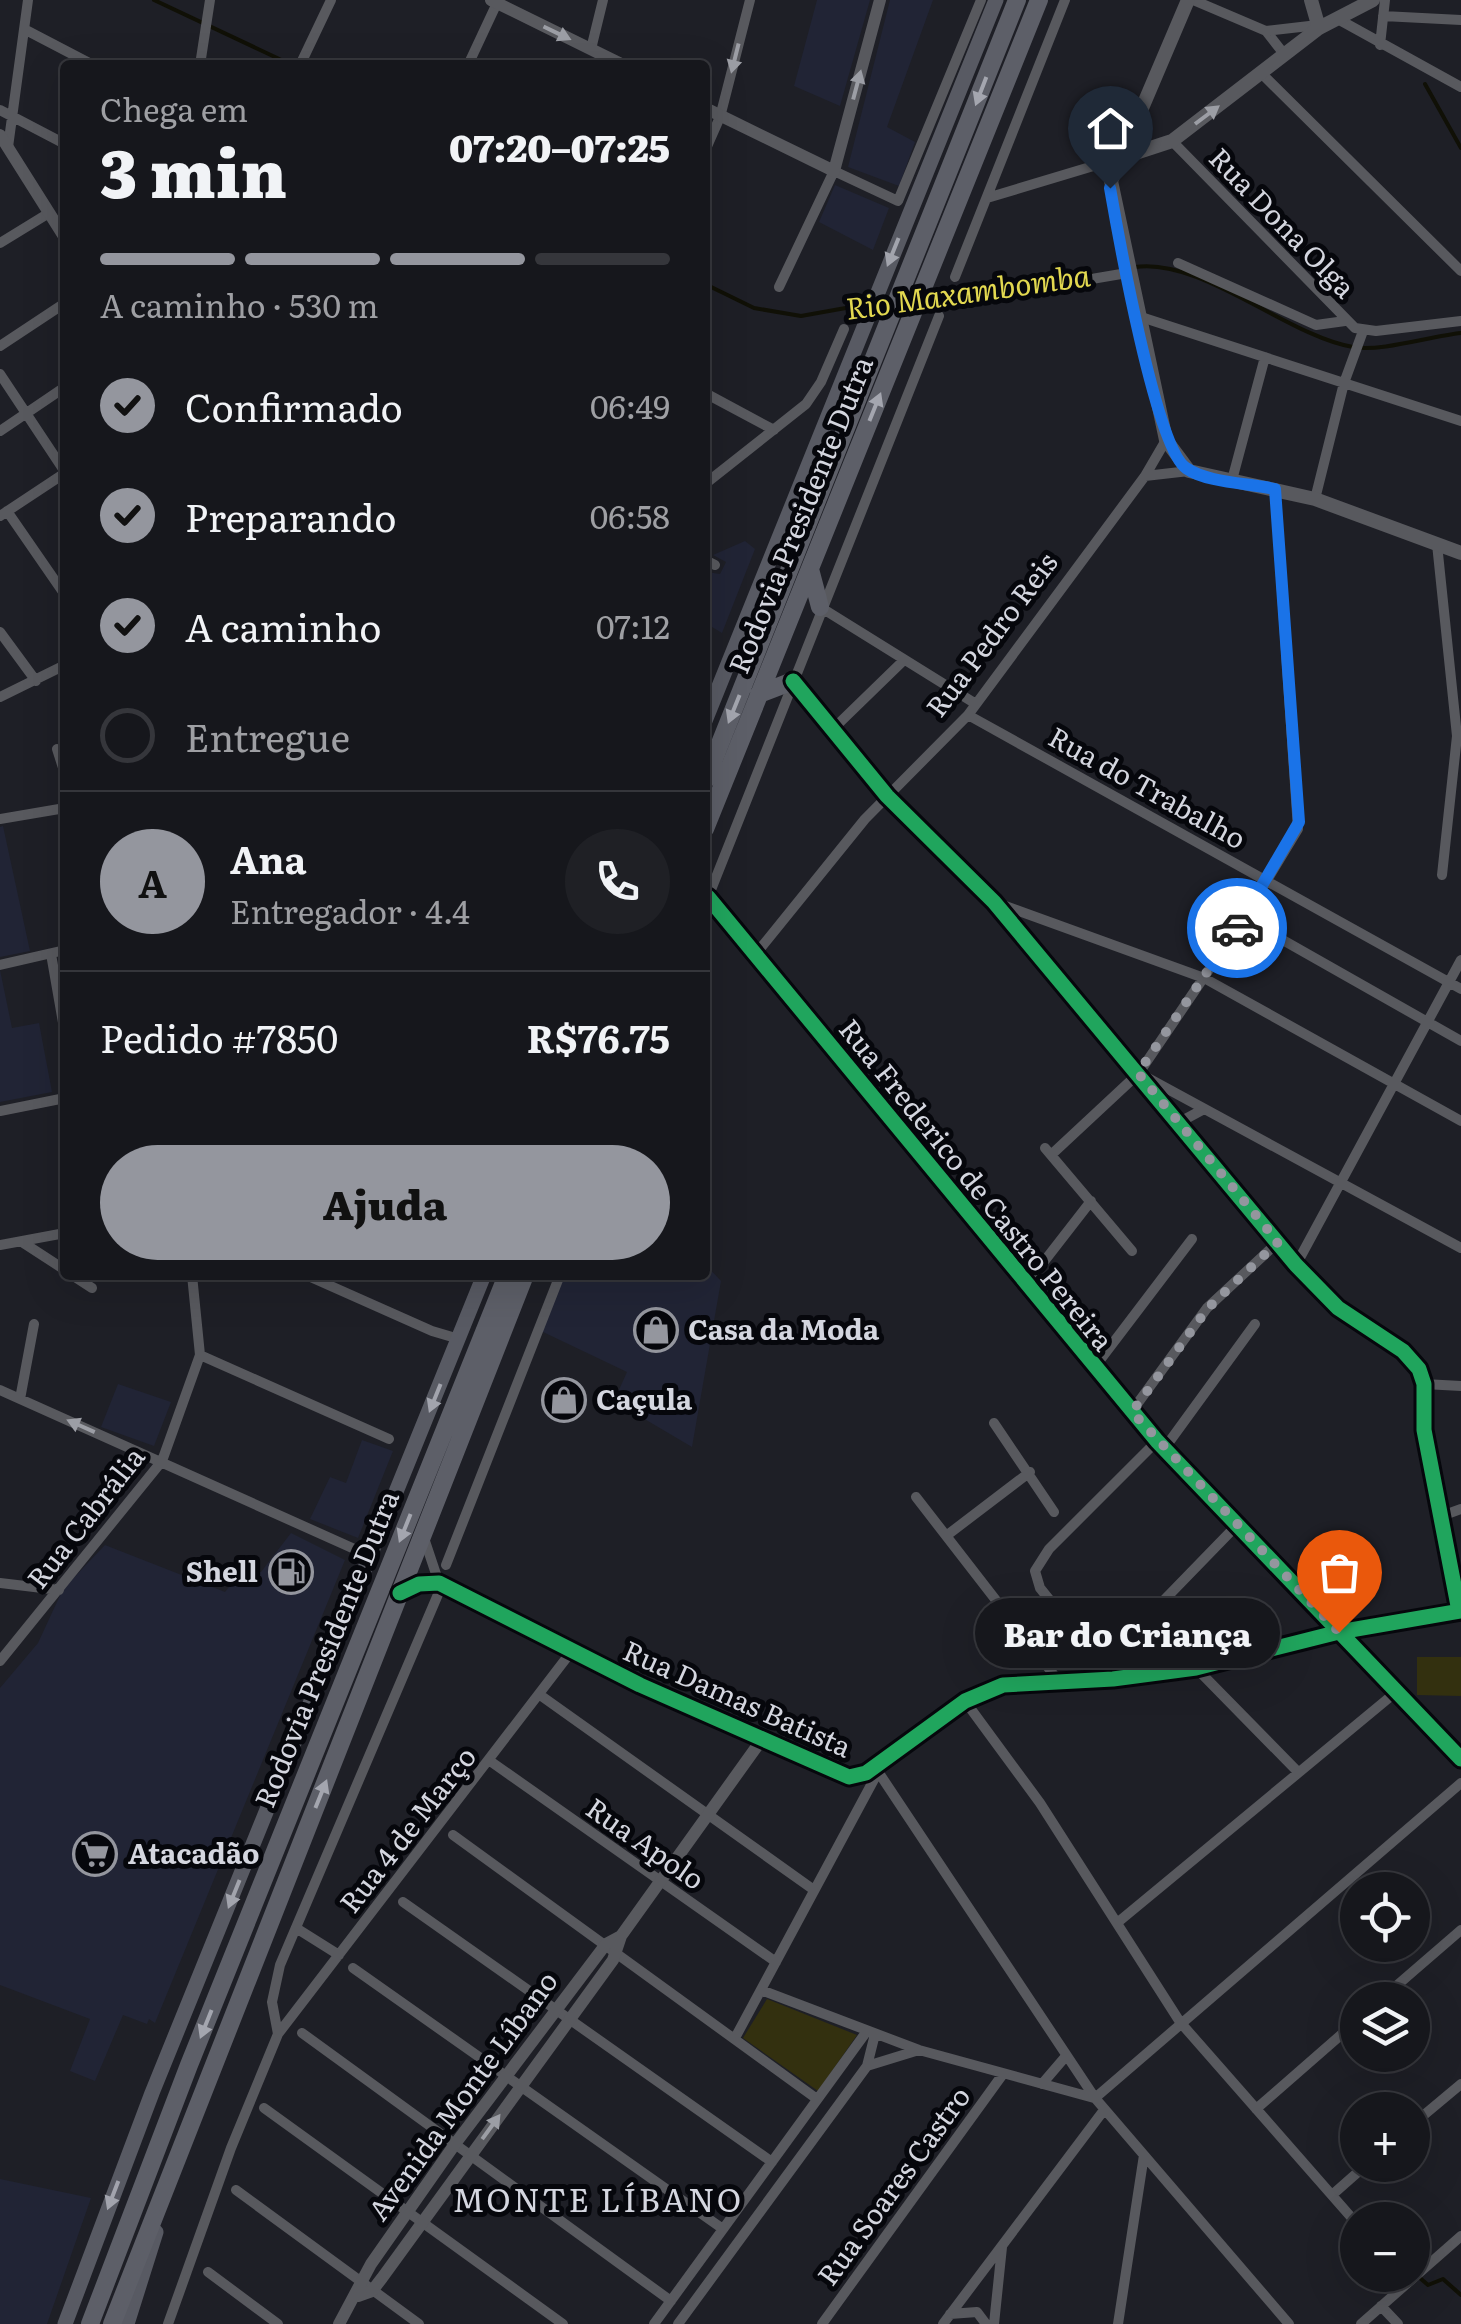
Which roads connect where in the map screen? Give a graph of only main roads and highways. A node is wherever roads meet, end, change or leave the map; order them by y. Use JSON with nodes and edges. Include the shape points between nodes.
{"nodes":[{"id":1,"x":996,"y":0,"type":"edge"},
{"id":2,"x":1017,"y":0,"type":"edge"},
{"id":3,"x":1039,"y":0,"type":"edge"},
{"id":4,"x":1191,"y":0,"type":"edge"},
{"id":5,"x":1310,"y":0,"type":"edge"},
{"id":6,"x":1373,"y":0,"type":"edge"},
{"id":7,"x":1319,"y":26,"type":"junction"},
{"id":8,"x":1135,"y":124,"type":"junction"},
{"id":9,"x":1172,"y":141,"type":"junction"},
{"id":10,"x":1120,"y":158,"type":"junction"},
{"id":11,"x":1461,"y":553,"type":"edge"},
{"id":12,"x":810,"y":568,"type":"junction"},
{"id":13,"x":820,"y":607,"type":"road end"},
{"id":14,"x":794,"y":681,"type":"road end"},
{"id":15,"x":760,"y":694,"type":"junction"},
{"id":16,"x":710,"y":710,"type":"edge"},
{"id":17,"x":710,"y":769,"type":"edge"},
{"id":18,"x":710,"y":817,"type":"edge"},
{"id":19,"x":482,"y":1280,"type":"edge"},
{"id":20,"x":505,"y":1280,"type":"edge"},
{"id":21,"x":523,"y":1280,"type":"edge"},
{"id":22,"x":182,"y":2145,"type":"junction"},
{"id":23,"x":65,"y":2324,"type":"edge"},
{"id":24,"x":90,"y":2324,"type":"edge"},
{"id":25,"x":112,"y":2324,"type":"edge"},
{"id":26,"x":127,"y":2324,"type":"edge"}],
"edges":[{"from":1,"to":16,"type":"highway","one_way":true},
{"from":2,"to":17,"type":"highway","name":"Rodovia Presidente Dutra","one_way":true},
{"from":12,"to":3,"type":"highway","name":"Rodovia Presidente Dutra","one_way":true},
{"from":4,"to":8,"type":"main road"},
{"from":5,"to":7,"type":"main road"},
{"from":6,"to":7,"type":"main road"},
{"from":9,"to":7,"type":"main road","one_way":true},
{"from":8,"to":9,"type":"main road","via":[[1146,138]]},
{"from":8,"to":10,"type":"main road"},
{"from":9,"to":10,"type":"main road"},
{"from":10,"to":11,"type":"main road","via":[[1110,188],[1123,255],[1166,440],[1189,471],[1315,499]]},
{"from":12,"to":13,"type":"highway"},
{"from":12,"to":15,"type":"highway","name":"Rodovia Presidente Dutra"},
{"from":14,"to":15,"type":"highway"},
{"from":15,"to":18,"type":"highway","name":"Rodovia Presidente Dutra"},
{"from":19,"to":23,"type":"highway","one_way":true},
{"from":20,"to":24,"type":"highway","name":"Rodovia Presidente Dutra","one_way":true},
{"from":22,"to":21,"type":"highway","name":"Rodovia Presidente Dutra","one_way":true},
{"from":22,"to":25,"type":"highway","name":"Rodovia Presidente Dutra"},
{"from":22,"to":26,"type":"highway"}]}
